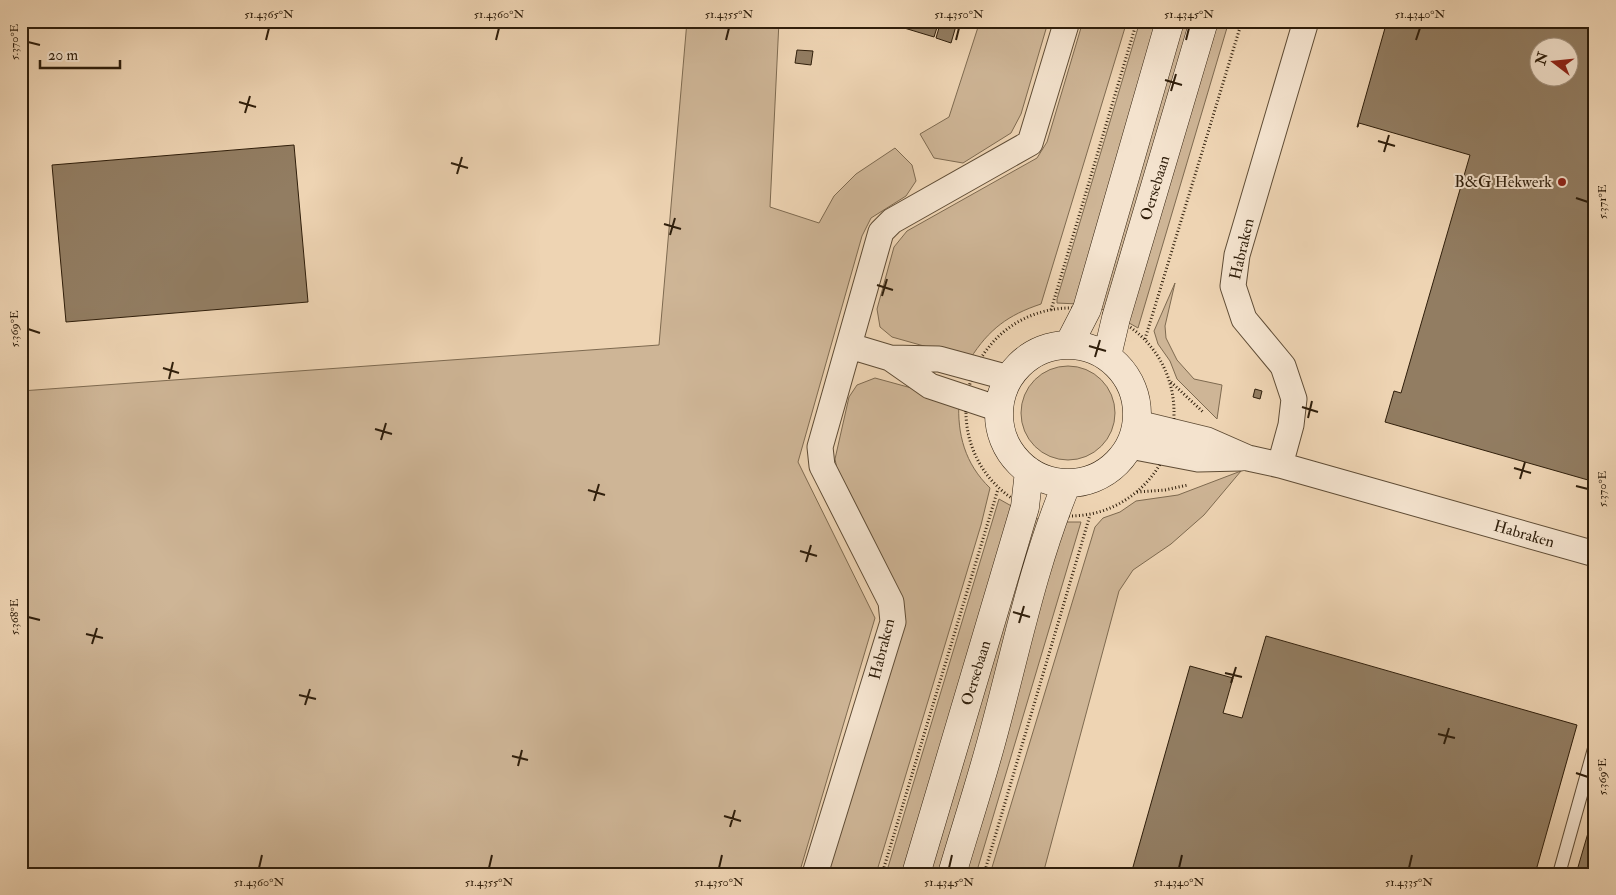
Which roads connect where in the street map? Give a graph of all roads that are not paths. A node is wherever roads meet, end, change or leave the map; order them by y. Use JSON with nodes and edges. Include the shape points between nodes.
{"nodes":[{"id":1,"x":1067,"y":21,"type":"edge"},
{"id":2,"x":1170,"y":21,"type":"edge"},
{"id":3,"x":1204,"y":21,"type":"edge"},
{"id":4,"x":1306,"y":21,"type":"edge"},
{"id":5,"x":1069,"y":344,"type":"junction"},
{"id":6,"x":850,"y":346,"type":"junction"},
{"id":7,"x":1107,"y":356,"type":"junction"},
{"id":8,"x":890,"y":358,"type":"junction"},
{"id":9,"x":1009,"y":378,"type":"junction"},
{"id":10,"x":999,"y":409,"type":"junction"},
{"id":11,"x":1133,"y":435,"type":"junction"},
{"id":12,"x":1280,"y":465,"type":"junction"},
{"id":13,"x":1029,"y":471,"type":"junction"},
{"id":14,"x":1067,"y":484,"type":"junction"},
{"id":15,"x":1595,"y":554,"type":"edge"},
{"id":16,"x":1595,"y":745,"type":"edge"},
{"id":17,"x":815,"y":874,"type":"edge"},
{"id":18,"x":916,"y":874,"type":"edge"},
{"id":19,"x":952,"y":874,"type":"edge"},
{"id":20,"x":1559,"y":874,"type":"edge"}],
"edges":[{"from":1,"to":6,"type":"street","name":"Habraken","via":[[1030,143],[892,222],[881,232]]},
{"from":2,"to":5,"type":"main road","name":"Oersebaan","via":[[1087,309]]},
{"from":3,"to":7,"type":"main road","name":"Oersebaan"},
{"from":4,"to":12,"type":"street","name":"Habraken","via":[[1237,255],[1233,286],[1244,318],[1283,366],[1294,399]]},
{"from":5,"to":7,"type":"main road","via":[[1089,347]]},
{"from":5,"to":9,"type":"main road","via":[[1046,348],[1025,360]]},
{"from":6,"to":8,"type":"street"},
{"from":6,"to":17,"type":"street","name":"Habraken","via":[[820,447],[822,466],[891,602],[892,622]]},
{"from":7,"to":11,"type":"main road","via":[[1125,374],[1136,398]]},
{"from":8,"to":9,"type":"street","via":[[939,359]]},
{"from":8,"to":10,"type":"street","via":[[930,386]]},
{"from":9,"to":10,"type":"main road"},
{"from":10,"to":13,"type":"main road","via":[[1000,427],[1006,444],[1016,460]]},
{"from":11,"to":12,"type":"street","name":"Habraken","via":[[1170,443],[1206,440],[1248,458]]},
{"from":11,"to":14,"type":"main road","via":[[1118,461],[1104,474]]},
{"from":12,"to":15,"type":"street","name":"Habraken"},
{"from":13,"to":14,"type":"main road","via":[[1047,480]]},
{"from":13,"to":18,"type":"main road","name":"Oersebaan","via":[[1025,507]]},
{"from":14,"to":19,"type":"main road","name":"Oersebaan","via":[[1027,603],[991,744]]},
{"from":16,"to":20,"type":"lane"}]}
